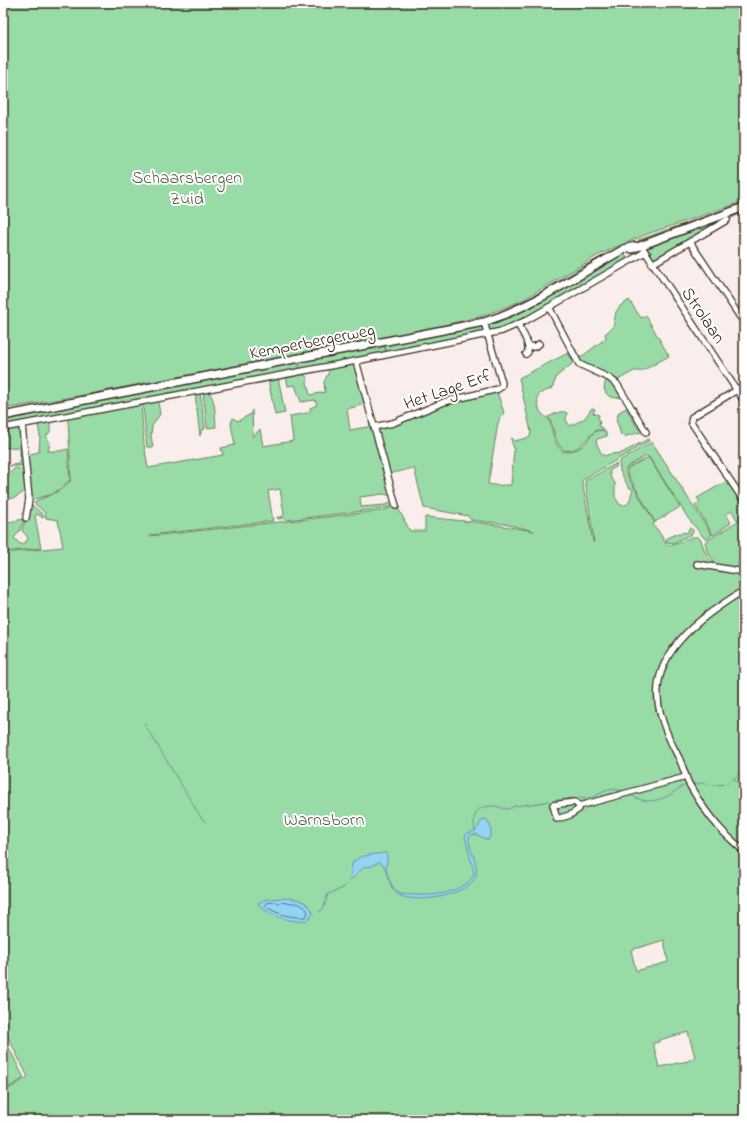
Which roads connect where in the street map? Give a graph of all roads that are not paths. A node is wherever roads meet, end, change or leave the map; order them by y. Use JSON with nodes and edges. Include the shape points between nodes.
{"nodes":[{"id":1,"x":742,"y":207,"type":"edge"},
{"id":2,"x":744,"y":215,"type":"edge"},
{"id":3,"x":727,"y":220,"type":"dead end"},
{"id":4,"x":690,"y":242,"type":"junction"},
{"id":5,"x":638,"y":245,"type":"junction"},
{"id":6,"x":645,"y":252,"type":"junction"},
{"id":7,"x":652,"y":264,"type":"junction"},
{"id":8,"x":547,"y":308,"type":"junction"},
{"id":9,"x":484,"y":322,"type":"junction"},
{"id":10,"x":744,"y":323,"type":"edge"},
{"id":11,"x":518,"y":325,"type":"junction"},
{"id":12,"x":488,"y":334,"type":"junction"},
{"id":13,"x":539,"y":344,"type":"dead end"},
{"id":14,"x":529,"y":346,"type":"junction"},
{"id":15,"x":526,"y":354,"type":"dead end"},
{"id":16,"x":356,"y":361,"type":"junction"},
{"id":17,"x":744,"y":385,"type":"edge"},
{"id":18,"x":736,"y":389,"type":"junction"},
{"id":19,"x":744,"y":401,"type":"edge"},
{"id":20,"x":3,"y":416,"type":"edge"},
{"id":21,"x":22,"y":425,"type":"junction"},
{"id":22,"x":374,"y":427,"type":"junction"},
{"id":23,"x":3,"y":428,"type":"edge"},
{"id":24,"x":646,"y":432,"type":"dead end"},
{"id":25,"x":744,"y":501,"type":"edge"},
{"id":26,"x":396,"y":506,"type":"dead end"},
{"id":27,"x":26,"y":518,"type":"dead end"},
{"id":28,"x":697,"y":564,"type":"dead end"},
{"id":29,"x":744,"y":572,"type":"edge"},
{"id":30,"x":744,"y":590,"type":"edge"},
{"id":31,"x":686,"y":777,"type":"junction"},
{"id":32,"x":579,"y":806,"type":"junction"},
{"id":33,"x":744,"y":852,"type":"edge"}],
"edges":[{"from":1,"to":2,"type":"street","name":"Kemperbergerweg"},
{"from":1,"to":5,"type":"main road","name":"Kemperbergerweg"},
{"from":3,"to":4,"type":"street"},
{"from":4,"to":7,"type":"street"},
{"from":4,"to":10,"type":"street"},
{"from":5,"to":6,"type":"street","name":"Strolaan"},
{"from":5,"to":9,"type":"main road","name":"Kemperbergerweg","via":[[624,249],[524,306]]},
{"from":6,"to":7,"type":"street","name":"Strolaan"},
{"from":6,"to":8,"type":"street","name":"Kemperbergerweg"},
{"from":7,"to":18,"type":"street","name":"Strolaan"},
{"from":8,"to":11,"type":"street","name":"Kemperbergerweg"},
{"from":8,"to":24,"type":"street","via":[[578,362],[617,384]]},
{"from":9,"to":12,"type":"street"},
{"from":9,"to":20,"type":"main road","name":"Kemperbergerweg"},
{"from":11,"to":12,"type":"street","name":"Kemperbergerweg"},
{"from":11,"to":14,"type":"street"},
{"from":12,"to":16,"type":"street","name":"Kemperbergerweg"},
{"from":12,"to":22,"type":"street","name":"Het Lage Erf","via":[[502,383],[500,388],[444,402],[393,423]]},
{"from":13,"to":14,"type":"street"},
{"from":14,"to":15,"type":"street"},
{"from":16,"to":21,"type":"street","name":"Kemperbergerweg"},
{"from":16,"to":22,"type":"street","name":"Kemperbergerweg"},
{"from":17,"to":18,"type":"street"},
{"from":18,"to":19,"type":"street","name":"Strolaan"},
{"from":18,"to":25,"type":"street","via":[[692,417],[691,422]]},
{"from":21,"to":23,"type":"street","name":"Kemperbergerweg"},
{"from":21,"to":27,"type":"street","via":[[29,499]]},
{"from":22,"to":26,"type":"street","name":"Kemperbergerweg"},
{"from":28,"to":29,"type":"street"},
{"from":30,"to":31,"type":"street","via":[[690,629],[667,657],[659,676],[657,696],[660,716]]},
{"from":31,"to":32,"type":"street"},
{"from":31,"to":33,"type":"street","via":[[713,820]]},
{"from":32,"to":32,"type":"street","via":[[575,802],[553,805],[557,819],[575,812]]}]}
